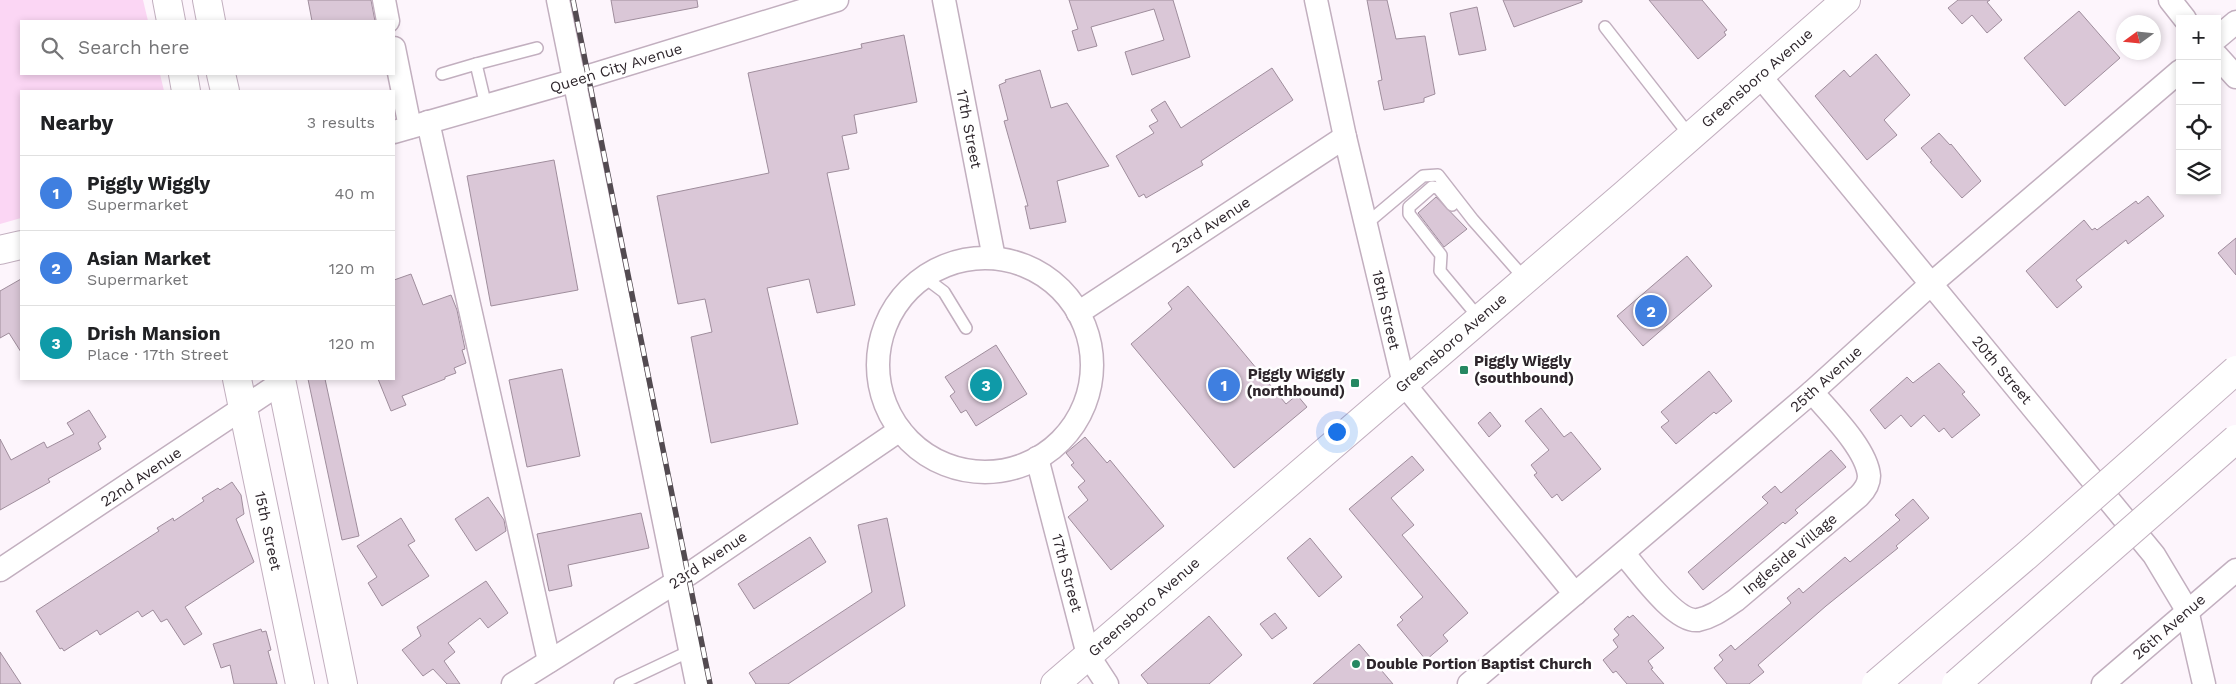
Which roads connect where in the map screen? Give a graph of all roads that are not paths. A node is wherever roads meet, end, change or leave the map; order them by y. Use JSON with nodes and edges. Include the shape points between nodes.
{"nodes":[{"id":1,"x":167,"y":0,"type":"edge"},
{"id":2,"x":206,"y":0,"type":"edge"},
{"id":3,"x":384,"y":0,"type":"edge"},
{"id":4,"x":558,"y":0,"type":"edge"},
{"id":5,"x":837,"y":0,"type":"edge"},
{"id":6,"x":944,"y":0,"type":"edge"},
{"id":7,"x":1316,"y":0,"type":"edge"},
{"id":8,"x":1846,"y":0,"type":"edge"},
{"id":9,"x":2170,"y":0,"type":"edge"},
{"id":10,"x":2183,"y":15,"type":"edge"},
{"id":11,"x":171,"y":20,"type":"edge"},
{"id":12,"x":211,"y":20,"type":"edge"},
{"id":13,"x":388,"y":20,"type":"edge"},
{"id":14,"x":2236,"y":22,"type":"edge"},
{"id":15,"x":1605,"y":27,"type":"dead end"},
{"id":16,"x":2221,"y":35,"type":"edge"},
{"id":17,"x":536,"y":48,"type":"dead end"},
{"id":18,"x":395,"y":53,"type":"edge"},
{"id":19,"x":2221,"y":60,"type":"edge"},
{"id":20,"x":476,"y":64,"type":"junction"},
{"id":21,"x":442,"y":74,"type":"dead end"},
{"id":22,"x":2176,"y":74,"type":"edge"},
{"id":23,"x":182,"y":75,"type":"edge"},
{"id":24,"x":221,"y":75,"type":"edge"},
{"id":25,"x":1760,"y":76,"type":"junction"},
{"id":26,"x":2236,"y":77,"type":"edge"},
{"id":27,"x":576,"y":80,"type":"junction"},
{"id":28,"x":186,"y":90,"type":"edge"},
{"id":29,"x":225,"y":90,"type":"edge"},
{"id":30,"x":486,"y":106,"type":"junction"},
{"id":31,"x":410,"y":127,"type":"edge"},
{"id":32,"x":1690,"y":136,"type":"junction"},
{"id":33,"x":1345,"y":137,"type":"junction"},
{"id":34,"x":1473,"y":220,"type":"junction"},
{"id":35,"x":1366,"y":224,"type":"junction"},
{"id":36,"x":20,"y":245,"type":"edge"},
{"id":37,"x":0,"y":250,"type":"edge"},
{"id":38,"x":994,"y":258,"type":"junction"},
{"id":39,"x":924,"y":277,"type":"junction"},
{"id":40,"x":1525,"y":279,"type":"junction"},
{"id":41,"x":1930,"y":284,"type":"junction"},
{"id":42,"x":1078,"y":313,"type":"junction"},
{"id":43,"x":1480,"y":319,"type":"junction"},
{"id":44,"x":966,"y":328,"type":"dead end"},
{"id":45,"x":2236,"y":370,"type":"edge"},
{"id":46,"x":237,"y":380,"type":"edge"},
{"id":47,"x":281,"y":381,"type":"edge"},
{"id":48,"x":1404,"y":384,"type":"junction"},
{"id":49,"x":1812,"y":392,"type":"junction"},
{"id":50,"x":242,"y":410,"type":"junction"},
{"id":51,"x":900,"y":430,"type":"junction"},
{"id":52,"x":2236,"y":439,"type":"edge"},
{"id":53,"x":1037,"y":458,"type":"junction"},
{"id":54,"x":1624,"y":554,"type":"junction"},
{"id":55,"x":0,"y":570,"type":"edge"},
{"id":56,"x":2236,"y":570,"type":"edge"},
{"id":57,"x":676,"y":582,"type":"junction"},
{"id":58,"x":1575,"y":594,"type":"junction"},
{"id":59,"x":2188,"y":610,"type":"junction"},
{"id":60,"x":690,"y":650,"type":"junction"},
{"id":61,"x":1088,"y":655,"type":"junction"},
{"id":62,"x":549,"y":661,"type":"junction"},
{"id":63,"x":300,"y":684,"type":"edge"},
{"id":64,"x":343,"y":684,"type":"edge"},
{"id":65,"x":513,"y":684,"type":"edge"},
{"id":66,"x":620,"y":684,"type":"edge"},
{"id":67,"x":696,"y":684,"type":"edge"},
{"id":68,"x":1055,"y":684,"type":"edge"},
{"id":69,"x":1107,"y":684,"type":"edge"},
{"id":70,"x":1470,"y":684,"type":"edge"},
{"id":71,"x":1876,"y":684,"type":"edge"},
{"id":72,"x":1956,"y":684,"type":"edge"},
{"id":73,"x":2103,"y":684,"type":"edge"},
{"id":74,"x":2204,"y":684,"type":"edge"}],
"edges":[{"from":1,"to":11,"type":"main road"},
{"from":2,"to":12,"type":"main road"},
{"from":3,"to":13,"type":"street"},
{"from":4,"to":27,"type":"street"},
{"from":5,"to":27,"type":"street","name":"Queen City Avenue"},
{"from":6,"to":38,"type":"street","name":"17th Street"},
{"from":7,"to":33,"type":"street","name":"18th Street"},
{"from":8,"to":25,"type":"main road","name":"Greensboro Avenue"},
{"from":9,"to":10,"type":"street"},
{"from":14,"to":16,"type":"street"},
{"from":15,"to":32,"type":"lane"},
{"from":17,"to":20,"type":"lane"},
{"from":18,"to":31,"type":"street"},
{"from":19,"to":26,"type":"street"},
{"from":20,"to":21,"type":"lane"},
{"from":20,"to":30,"type":"lane"},
{"from":22,"to":41,"type":"street","name":"25th Avenue"},
{"from":23,"to":28,"type":"main road"},
{"from":24,"to":29,"type":"main road"},
{"from":25,"to":32,"type":"main road","name":"Greensboro Avenue"},
{"from":25,"to":41,"type":"street","name":"20th Street"},
{"from":27,"to":30,"type":"street","name":"Queen City Avenue"},
{"from":27,"to":57,"type":"street"},
{"from":30,"to":31,"type":"street","name":"Queen City Avenue"},
{"from":31,"to":62,"type":"street"},
{"from":32,"to":40,"type":"main road","name":"Greensboro Avenue"},
{"from":33,"to":35,"type":"street","name":"18th Street"},
{"from":33,"to":42,"type":"street","name":"23rd Avenue"},
{"from":34,"to":35,"type":"lane","via":[[1438,175],[1433,174],[1423,176]]},
{"from":34,"to":40,"type":"lane"},
{"from":34,"to":43,"type":"lane","via":[[1462,217],[1438,188],[1432,187],[1409,207],[1409,214],[1442,255],[1440,270]]},
{"from":35,"to":48,"type":"street","name":"18th Street"},
{"from":36,"to":37,"type":"main road"},
{"from":38,"to":39,"type":"street","via":[[952,262]]},
{"from":38,"to":42,"type":"street","via":[[1039,272],[1057,286]]},
{"from":39,"to":44,"type":"lane","via":[[944,292]]},
{"from":39,"to":51,"type":"street","via":[[898,302],[887,320],[880,342],[880,386]]},
{"from":40,"to":43,"type":"main road","name":"Greensboro Avenue"},
{"from":41,"to":49,"type":"street","name":"25th Avenue"},
{"from":41,"to":59,"type":"street","name":"20th Street","via":[[2154,554]]},
{"from":42,"to":53,"type":"street","via":[[1089,343],[1088,389],[1070,429],[1058,443]]},
{"from":43,"to":48,"type":"main road","name":"Greensboro Avenue"},
{"from":45,"to":71,"type":"main road","bridge":true},
{"from":46,"to":50,"type":"main road","name":"15th Street"},
{"from":47,"to":50,"type":"street","name":"22nd Avenue"},
{"from":47,"to":64,"type":"main road"},
{"from":48,"to":58,"type":"street","name":"18th Street"},
{"from":48,"to":61,"type":"main road","name":"Greensboro Avenue"},
{"from":49,"to":54,"type":"street","name":"25th Avenue"},
{"from":49,"to":54,"type":"street","name":"Ingleside Village","via":[[1849,436],[1867,466],[1867,487],[1859,496],[1736,600],[1717,613],[1696,620],[1675,612]]},
{"from":50,"to":55,"type":"street","name":"22nd Avenue"},
{"from":50,"to":63,"type":"main road","name":"15th Street"},
{"from":51,"to":53,"type":"street","via":[[932,458],[952,467],[999,471]]},
{"from":51,"to":57,"type":"street","name":"23rd Avenue"},
{"from":52,"to":72,"type":"main road","bridge":true},
{"from":53,"to":61,"type":"street","name":"17th Street"},
{"from":54,"to":58,"type":"street","name":"25th Avenue"},
{"from":56,"to":59,"type":"street","name":"26th Avenue"},
{"from":57,"to":60,"type":"street"},
{"from":57,"to":62,"type":"street","name":"23rd Avenue"},
{"from":58,"to":70,"type":"street","name":"25th Avenue"},
{"from":59,"to":73,"type":"street","name":"26th Avenue"},
{"from":59,"to":74,"type":"street","name":"20th Street"},
{"from":60,"to":66,"type":"lane"},
{"from":60,"to":67,"type":"street"},
{"from":61,"to":68,"type":"main road","name":"Greensboro Avenue"},
{"from":61,"to":69,"type":"street","name":"17th Street"},
{"from":62,"to":65,"type":"street","name":"23rd Avenue"}]}
